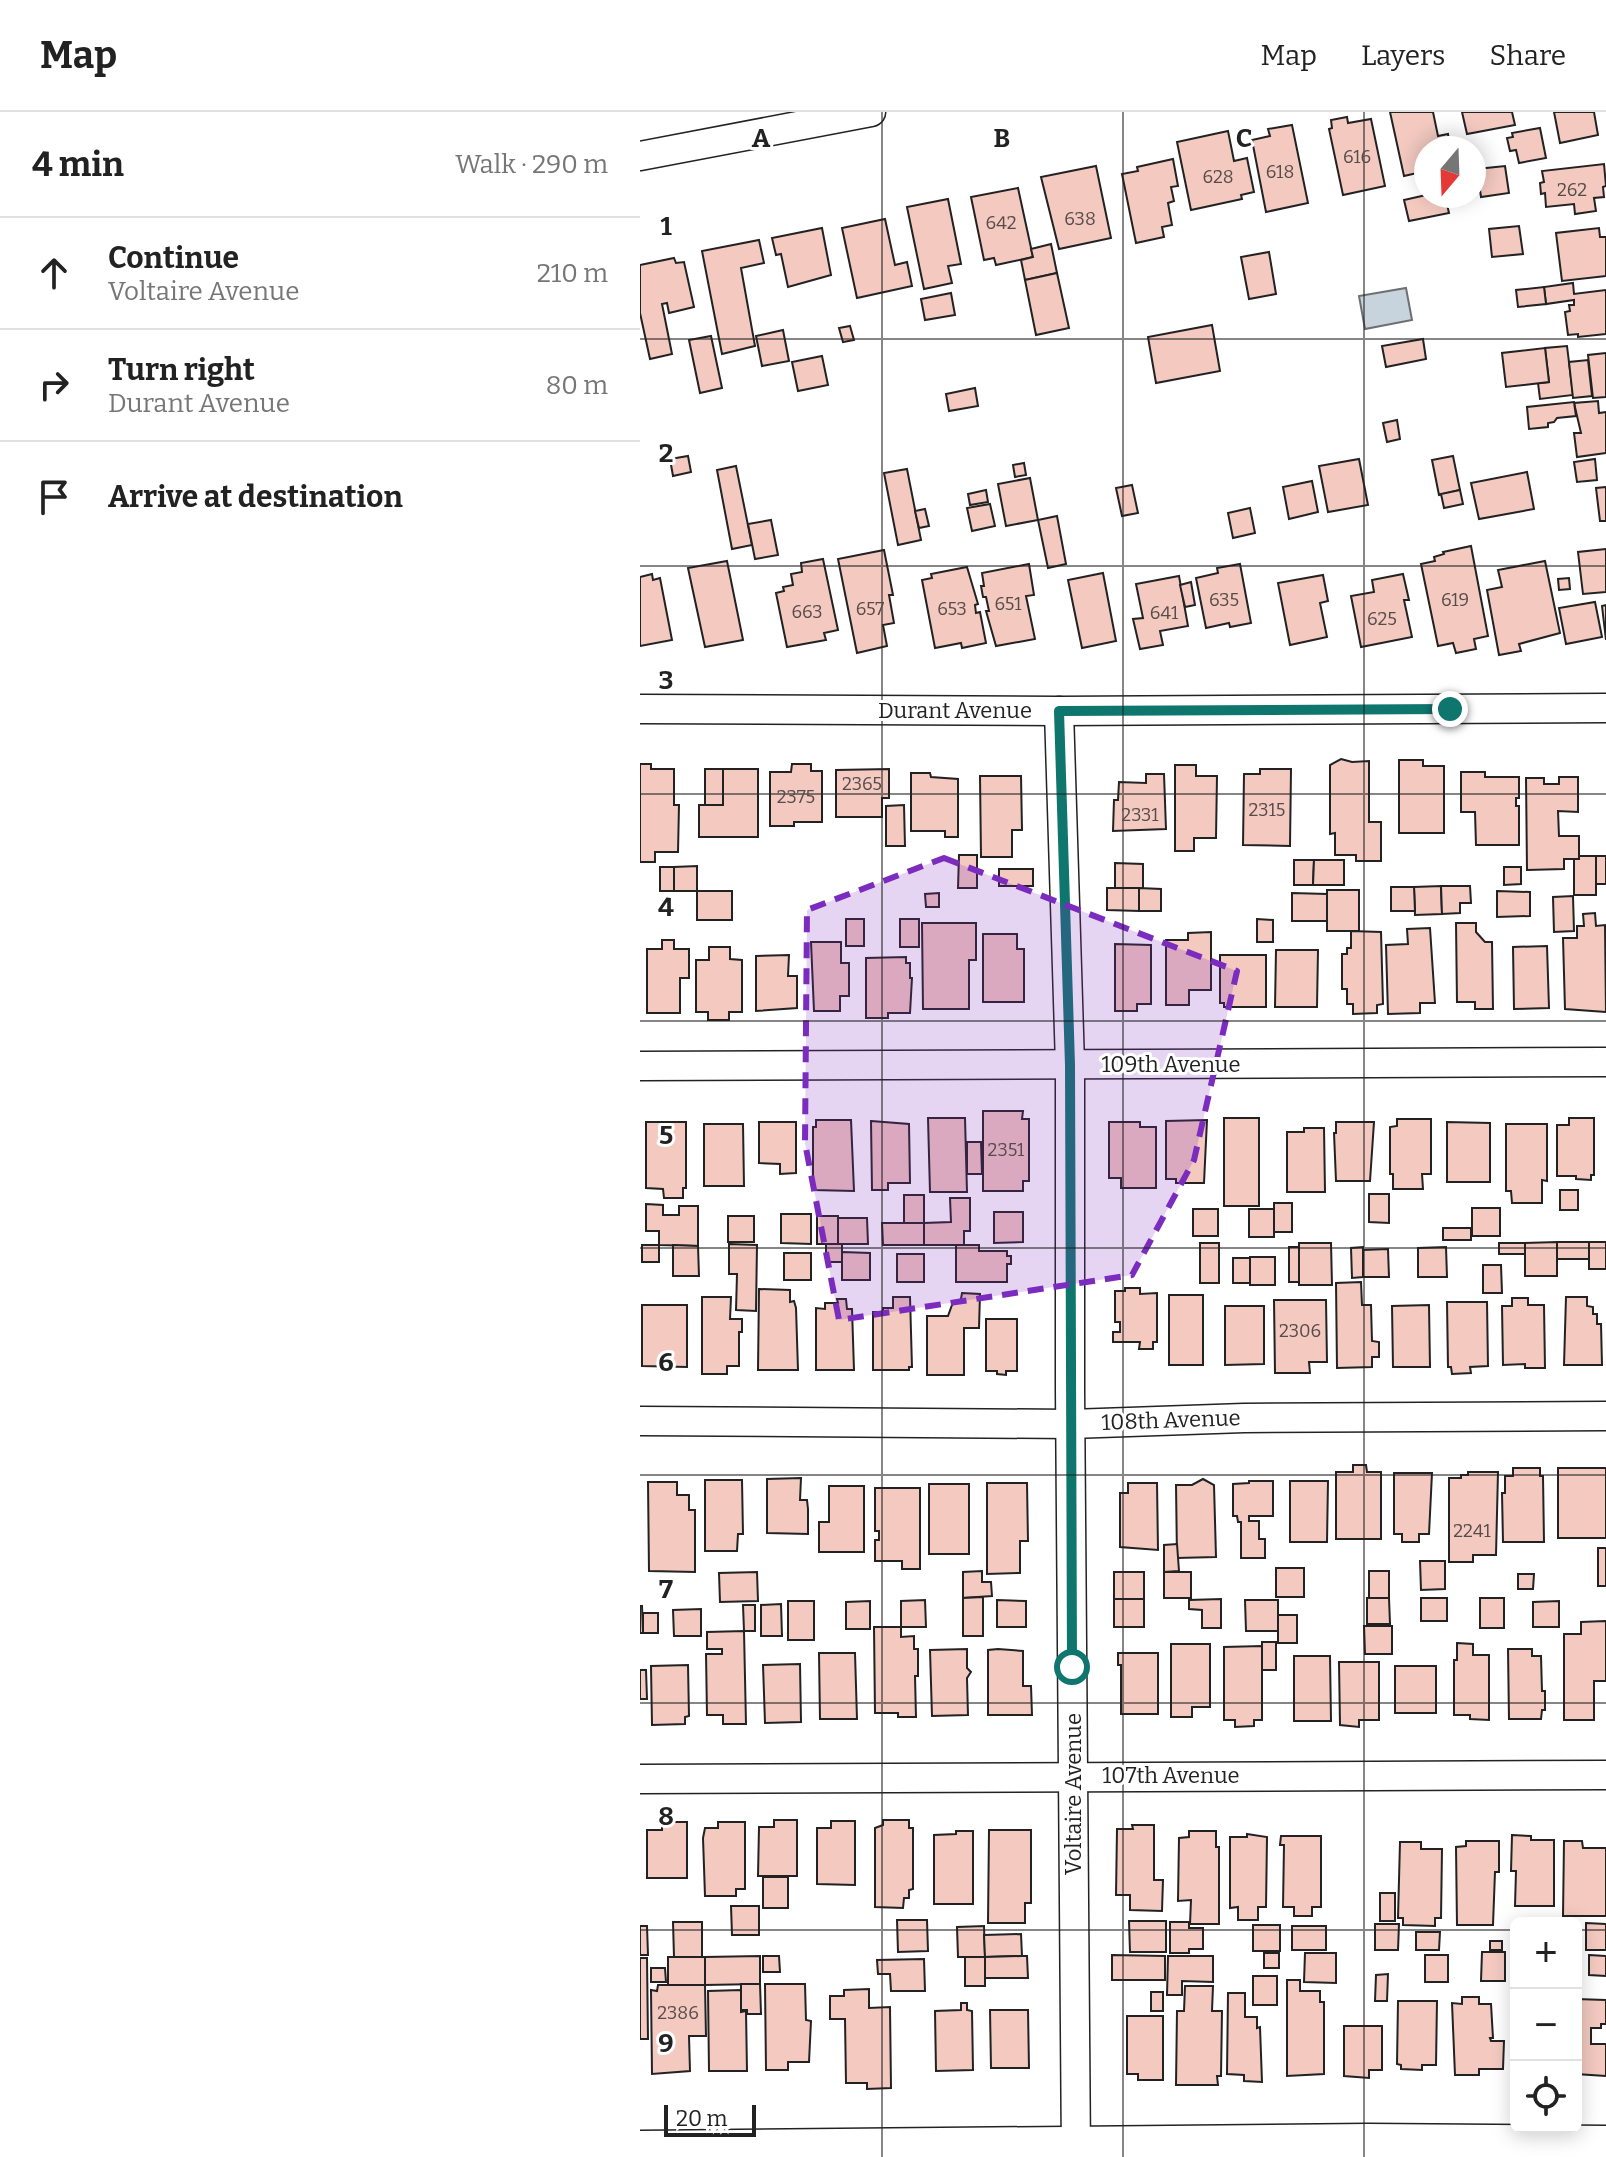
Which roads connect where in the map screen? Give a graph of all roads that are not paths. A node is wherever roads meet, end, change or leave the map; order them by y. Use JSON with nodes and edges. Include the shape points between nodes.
{"nodes":[{"id":1,"x":871,"y":112,"type":"edge"},
{"id":2,"x":640,"y":156,"type":"edge"},
{"id":3,"x":1606,"y":708,"type":"edge"},
{"id":4,"x":640,"y":709,"type":"edge"},
{"id":5,"x":1059,"y":711,"type":"junction"},
{"id":6,"x":1606,"y":1062,"type":"edge"},
{"id":7,"x":1070,"y":1065,"type":"junction"},
{"id":8,"x":640,"y":1066,"type":"edge"},
{"id":9,"x":1606,"y":1416,"type":"edge"},
{"id":10,"x":640,"y":1421,"type":"edge"},
{"id":11,"x":1071,"y":1424,"type":"junction"},
{"id":12,"x":1073,"y":1775,"type":"junction"},
{"id":13,"x":1606,"y":1775,"type":"edge"},
{"id":14,"x":640,"y":1779,"type":"edge"},
{"id":15,"x":1606,"y":2143,"type":"edge"},
{"id":16,"x":640,"y":2148,"type":"edge"},
{"id":17,"x":1370,"y":2149,"type":"edge"},
{"id":18,"x":1076,"y":2151,"type":"edge"}],
"edges":[{"from":1,"to":2,"type":"street"},
{"from":3,"to":5,"type":"street","name":"Durant Avenue"},
{"from":4,"to":5,"type":"street","name":"Durant Avenue"},
{"from":5,"to":7,"type":"street","name":"Voltaire Avenue"},
{"from":6,"to":7,"type":"street","name":"109th Avenue"},
{"from":7,"to":8,"type":"street","name":"109th Avenue"},
{"from":7,"to":11,"type":"street","name":"Voltaire Avenue"},
{"from":9,"to":11,"type":"street","name":"108th Avenue"},
{"from":10,"to":11,"type":"street","name":"108th Avenue"},
{"from":11,"to":12,"type":"street","name":"Voltaire Avenue"},
{"from":12,"to":13,"type":"street","name":"107th Avenue"},
{"from":12,"to":14,"type":"street","name":"107th Avenue"},
{"from":12,"to":18,"type":"street","name":"Voltaire Avenue"},
{"from":15,"to":17,"type":"street"},
{"from":16,"to":18,"type":"street"},
{"from":17,"to":18,"type":"street"}]}
